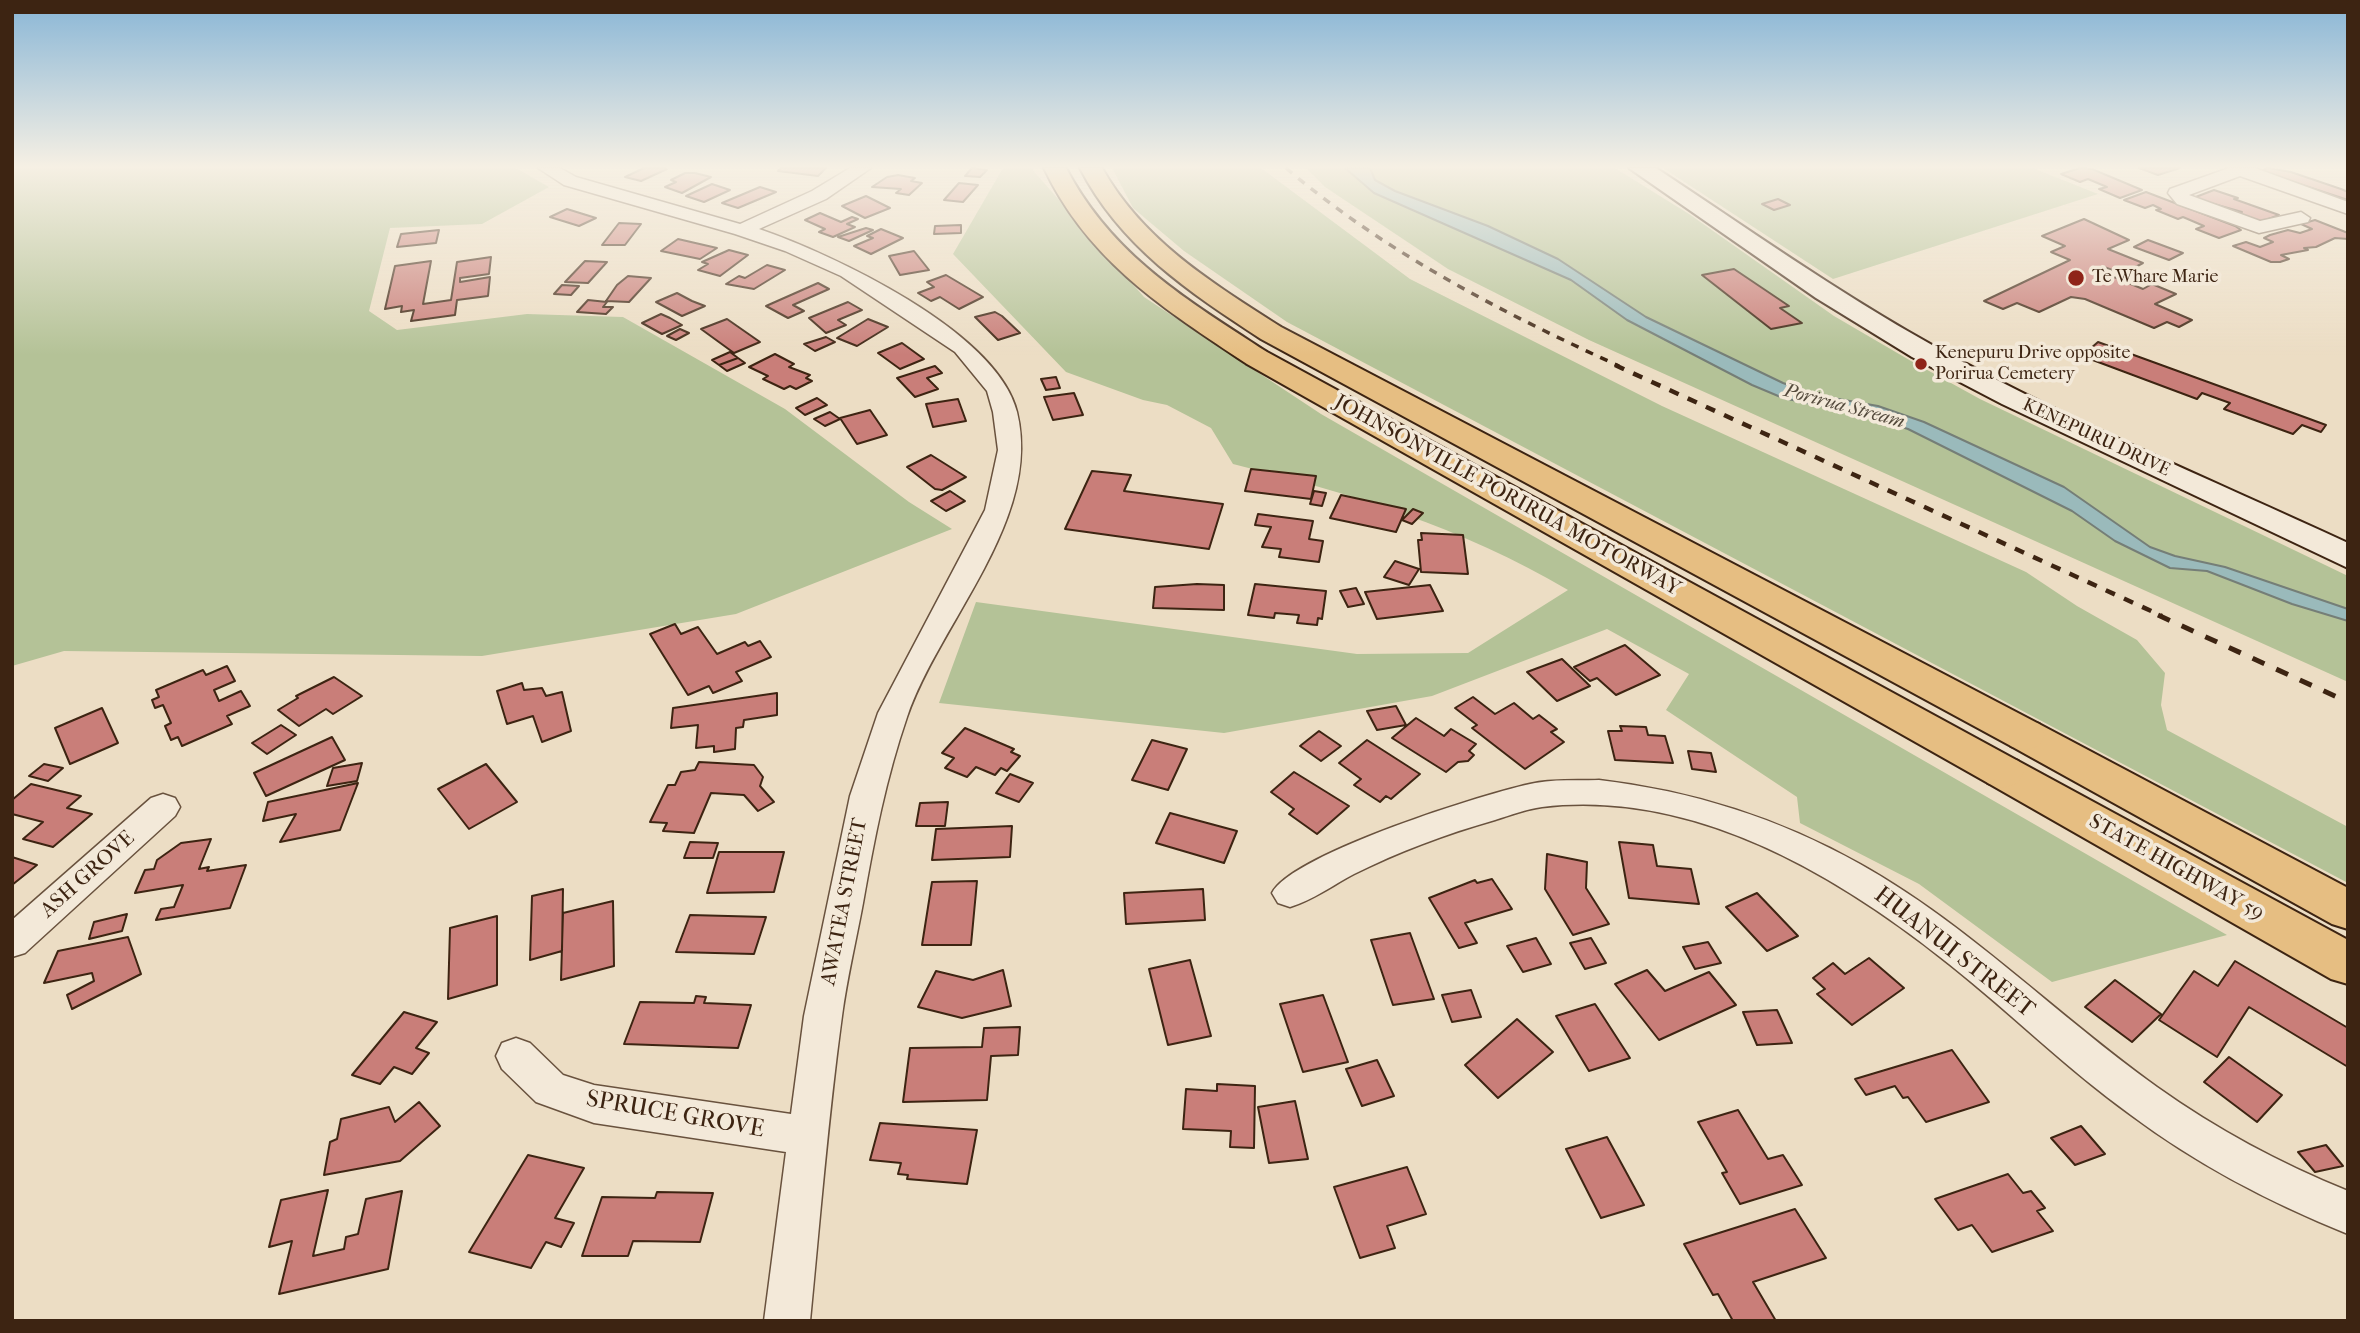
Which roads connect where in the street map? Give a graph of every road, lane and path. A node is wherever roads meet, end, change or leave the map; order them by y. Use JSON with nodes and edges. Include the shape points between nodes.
{"nodes":[{"id":1,"x":742,"y":230,"type":"edge"},
{"id":2,"x":1095,"y":230,"type":"edge"},
{"id":3,"x":1136,"y":230,"type":"edge"},
{"id":4,"x":1733,"y":230,"type":"edge"},
{"id":5,"x":2348,"y":557,"type":"edge"},
{"id":6,"x":2014,"y":753,"type":"junction"},
{"id":7,"x":163,"y":807,"type":"dead end"},
{"id":8,"x":1290,"y":893,"type":"dead end"},
{"id":9,"x":2348,"y":910,"type":"edge"},
{"id":10,"x":12,"y":942,"type":"edge"},
{"id":11,"x":2348,"y":964,"type":"edge"},
{"id":12,"x":516,"y":1056,"type":"dead end"},
{"id":13,"x":808,"y":1136,"type":"junction"},
{"id":14,"x":2348,"y":1213,"type":"edge"},
{"id":15,"x":787,"y":1321,"type":"edge"}],
"edges":[{"from":1,"to":13,"type":"street","name":"AWATEA STREET","via":[[848,272],[941,331],[980,366],[998,390],[1009,443],[998,510],[914,669],[876,760],[823,1016]]},
{"from":2,"to":6,"type":"main road","name":"JOHNSONVILLE PORIRUA MOTORWAY","via":[[1115,254],[1177,304],[1257,358]]},
{"from":3,"to":6,"type":"main road","name":"JOHNSONVILLE PORIRUA MOTORWAY","via":[[1227,305],[1271,333]]},
{"from":4,"to":5,"type":"main road","name":"KENEPURU DRIVE","via":[[1922,351]]},
{"from":6,"to":9,"type":"main road","name":"STATE HIGHWAY 59"},
{"from":6,"to":11,"type":"main road","name":"STATE HIGHWAY 59"},
{"from":7,"to":10,"type":"street","name":"ASH GROVE"},
{"from":8,"to":14,"type":"street","name":"HUANUI STREET","via":[[1399,837],[1546,794],[1611,793],[1671,801],[1784,842],[1878,893],[1937,933],[2143,1101],[2262,1173]]},
{"from":12,"to":13,"type":"street","name":"SPRUCE GROVE","via":[[550,1089],[594,1104]]},
{"from":13,"to":15,"type":"street","name":"AWATEA STREET"}]}
